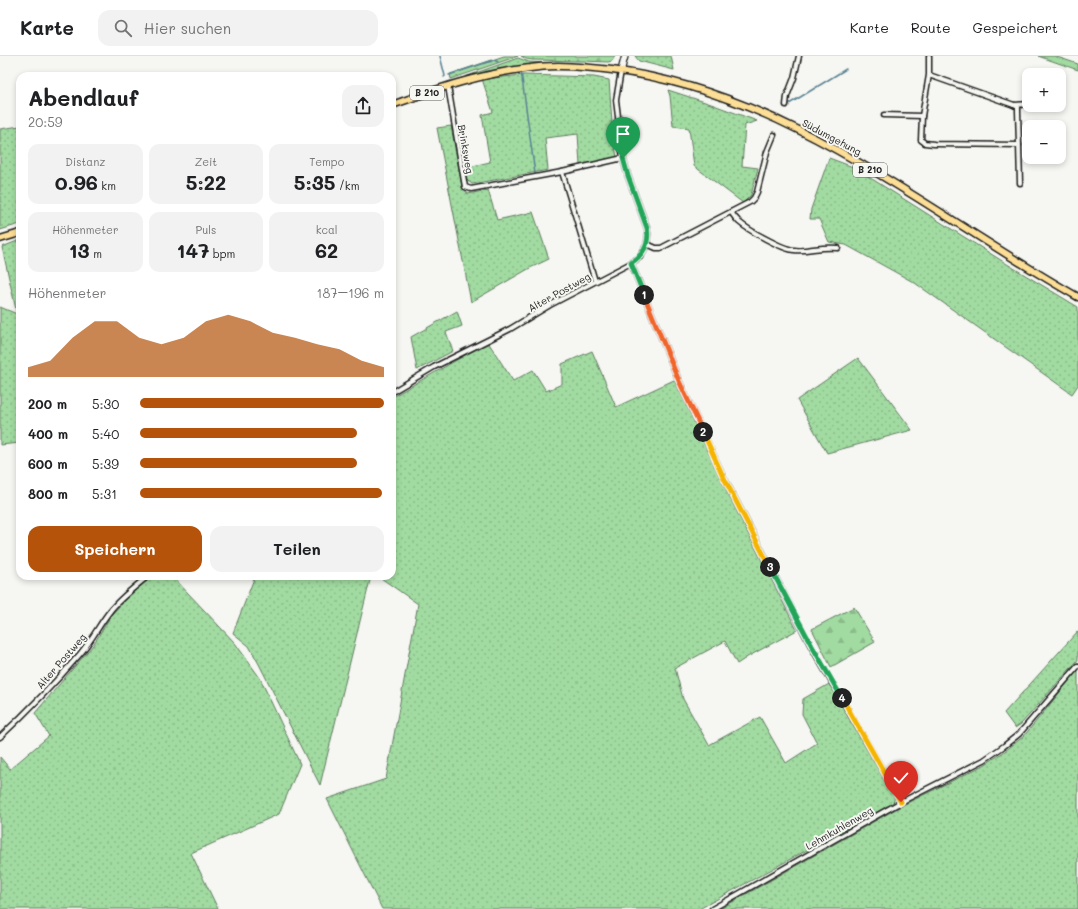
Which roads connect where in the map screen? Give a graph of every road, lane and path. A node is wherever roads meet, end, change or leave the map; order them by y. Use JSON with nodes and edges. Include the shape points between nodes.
{"nodes":[{"id":1,"x":625,"y":56,"type":"edge"},
{"id":2,"x":799,"y":56,"type":"edge"},
{"id":3,"x":929,"y":56,"type":"edge"},
{"id":4,"x":621,"y":71,"type":"junction"},
{"id":5,"x":929,"y":75,"type":"junction"},
{"id":6,"x":448,"y":86,"type":"junction"},
{"id":7,"x":396,"y":104,"type":"edge"},
{"id":8,"x":1014,"y":104,"type":"junction"},
{"id":9,"x":1022,"y":104,"type":"edge"},
{"id":10,"x":786,"y":105,"type":"dead end"},
{"id":11,"x":884,"y":115,"type":"dead end"},
{"id":12,"x":922,"y":116,"type":"junction"},
{"id":13,"x":774,"y":136,"type":"dead end"},
{"id":14,"x":1019,"y":145,"type":"junction"},
{"id":15,"x":623,"y":158,"type":"junction"},
{"id":16,"x":562,"y":172,"type":"junction"},
{"id":17,"x":1020,"y":183,"type":"dead end"},
{"id":18,"x":731,"y":212,"type":"junction"},
{"id":19,"x":16,"y":234,"type":"edge"},
{"id":20,"x":0,"y":239,"type":"edge"},
{"id":21,"x":647,"y":244,"type":"junction"},
{"id":22,"x":838,"y":248,"type":"dead end"},
{"id":23,"x":631,"y":263,"type":"junction"},
{"id":24,"x":595,"y":281,"type":"junction"},
{"id":25,"x":1078,"y":297,"type":"edge"},
{"id":26,"x":396,"y":390,"type":"edge"},
{"id":27,"x":143,"y":580,"type":"edge"},
{"id":28,"x":1078,"y":666,"type":"edge"},
{"id":29,"x":1,"y":735,"type":"edge"},
{"id":30,"x":901,"y":802,"type":"junction"},
{"id":31,"x":712,"y":909,"type":"edge"}],
"edges":[{"from":1,"to":4,"type":"street"},
{"from":2,"to":10,"type":"street"},
{"from":3,"to":5,"type":"street"},
{"from":4,"to":6,"type":"main road","number":"B 210","via":[[583,67],[530,67],[496,72]]},
{"from":4,"to":15,"type":"street","via":[[616,100]]},
{"from":4,"to":25,"type":"main road","name":"Südumgehung","number":"B 210","via":[[703,90],[787,124],[899,187]]},
{"from":5,"to":8,"type":"street"},
{"from":5,"to":12,"type":"street"},
{"from":6,"to":7,"type":"main road","number":"B 210"},
{"from":6,"to":16,"type":"street","name":"Brinksweg","via":[[465,187],[470,189]]},
{"from":8,"to":9,"type":"street"},
{"from":8,"to":14,"type":"street","via":[[1018,108]]},
{"from":11,"to":12,"type":"street"},
{"from":12,"to":14,"type":"street","via":[[921,140],[925,143]]},
{"from":13,"to":18,"type":"street","via":[[754,198]]},
{"from":14,"to":17,"type":"street"},
{"from":15,"to":16,"type":"street","name":"Brinksweg"},
{"from":15,"to":21,"type":"street","via":[[647,228]]},
{"from":16,"to":24,"type":"street"},
{"from":18,"to":21,"type":"street","via":[[661,248]]},
{"from":18,"to":22,"type":"street","via":[[749,229],[786,248]]},
{"from":19,"to":20,"type":"main road"},
{"from":21,"to":23,"type":"street","name":"Alter Postweg","via":[[640,256]]},
{"from":23,"to":24,"type":"street","name":"Alter Postweg"},
{"from":23,"to":30,"type":"street","via":[[679,381],[722,474],[812,646]]},
{"from":24,"to":26,"type":"street","name":"Alter Postweg"},
{"from":27,"to":29,"type":"street","name":"Alter Postweg","via":[[110,610],[80,654],[38,700]]},
{"from":28,"to":30,"type":"street","name":"Lehmkuhlenweg","via":[[1019,734],[1004,746],[984,760]]},
{"from":30,"to":31,"type":"street","name":"Lehmkuhlenweg"}]}
